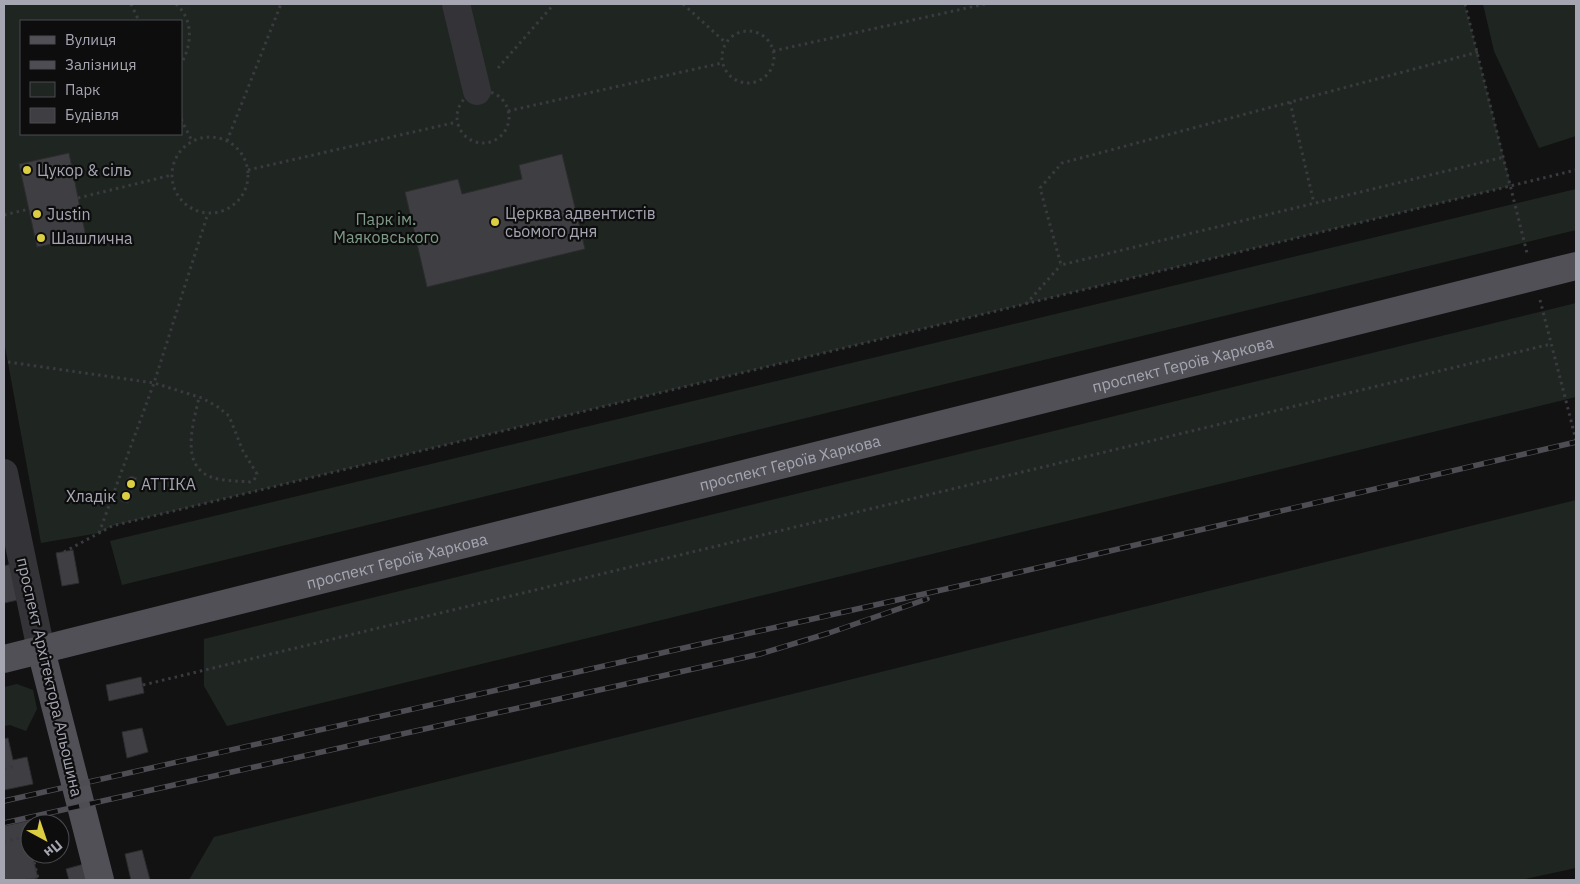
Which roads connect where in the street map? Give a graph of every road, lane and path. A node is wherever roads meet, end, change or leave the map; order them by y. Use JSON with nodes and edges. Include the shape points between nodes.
{"nodes":[{"id":1,"x":131,"y":4,"type":"edge"},
{"id":2,"x":176,"y":4,"type":"edge"},
{"id":3,"x":281,"y":4,"type":"edge"},
{"id":4,"x":456,"y":4,"type":"edge"},
{"id":5,"x":554,"y":4,"type":"edge"},
{"id":6,"x":684,"y":4,"type":"edge"},
{"id":7,"x":985,"y":4,"type":"edge"},
{"id":8,"x":1465,"y":4,"type":"edge"},
{"id":9,"x":139,"y":20,"type":"edge"},
{"id":10,"x":726,"y":43,"type":"junction"},
{"id":11,"x":773,"y":51,"type":"junction"},
{"id":12,"x":1478,"y":52,"type":"junction"},
{"id":13,"x":182,"y":62,"type":"edge"},
{"id":14,"x":722,"y":62,"type":"junction"},
{"id":15,"x":497,"y":69,"type":"dead end"},
{"id":16,"x":480,"y":87,"type":"dead end"},
{"id":17,"x":1290,"y":102,"type":"junction"},
{"id":18,"x":508,"y":111,"type":"dead end"},
{"id":19,"x":182,"y":121,"type":"edge"},
{"id":20,"x":457,"y":122,"type":"dead end"},
{"id":21,"x":228,"y":141,"type":"junction"},
{"id":22,"x":192,"y":142,"type":"junction"},
{"id":23,"x":1504,"y":157,"type":"junction"},
{"id":24,"x":248,"y":170,"type":"junction"},
{"id":25,"x":1576,"y":170,"type":"edge"},
{"id":26,"x":172,"y":175,"type":"junction"},
{"id":27,"x":1511,"y":186,"type":"junction"},
{"id":28,"x":78,"y":198,"type":"dead end"},
{"id":29,"x":1314,"y":202,"type":"junction"},
{"id":30,"x":29,"y":209,"type":"dead end"},
{"id":31,"x":208,"y":213,"type":"junction"},
{"id":32,"x":4,"y":215,"type":"edge"},
{"id":33,"x":1061,"y":265,"type":"junction"},
{"id":34,"x":1576,"y":266,"type":"edge"},
{"id":35,"x":1533,"y":277,"type":"junction"},
{"id":36,"x":1026,"y":304,"type":"junction"},
{"id":37,"x":1551,"y":344,"type":"junction"},
{"id":38,"x":8,"y":362,"type":"dead end"},
{"id":39,"x":154,"y":383,"type":"junction"},
{"id":40,"x":199,"y":397,"type":"junction"},
{"id":41,"x":1576,"y":440,"type":"edge"},
{"id":42,"x":4,"y":473,"type":"edge"},
{"id":43,"x":99,"y":533,"type":"junction"},
{"id":44,"x":64,"y":552,"type":"dead end"},
{"id":45,"x":41,"y":650,"type":"junction"},
{"id":46,"x":4,"y":659,"type":"edge"},
{"id":47,"x":143,"y":685,"type":"dead end"},
{"id":48,"x":15,"y":766,"type":"dead end"},
{"id":49,"x":4,"y":769,"type":"edge"},
{"id":50,"x":20,"y":838,"type":"edge"},
{"id":51,"x":4,"y":842,"type":"edge"},
{"id":52,"x":34,"y":864,"type":"edge"},
{"id":53,"x":26,"y":880,"type":"edge"},
{"id":54,"x":100,"y":880,"type":"edge"}],
"edges":[{"from":1,"to":9,"type":"path"},
{"from":2,"to":13,"type":"path","via":[[186,18],[190,32],[189,49]]},
{"from":3,"to":21,"type":"path"},
{"from":4,"to":16,"type":"street"},
{"from":5,"to":15,"type":"path"},
{"from":6,"to":10,"type":"path"},
{"from":7,"to":11,"type":"path"},
{"from":8,"to":12,"type":"path"},
{"from":10,"to":11,"type":"path","via":[[739,32],[757,32],[770,43]]},
{"from":10,"to":14,"type":"path"},
{"from":11,"to":14,"type":"path","via":[[772,68],[753,82],[737,81],[725,70]]},
{"from":12,"to":17,"type":"path"},
{"from":12,"to":23,"type":"path"},
{"from":14,"to":18,"type":"path"},
{"from":17,"to":29,"type":"path"},
{"from":17,"to":33,"type":"path","via":[[1062,163],[1040,188]]},
{"from":19,"to":22,"type":"path"},
{"from":20,"to":24,"type":"path"},
{"from":21,"to":22,"type":"path","via":[[203,137]]},
{"from":21,"to":24,"type":"path","via":[[245,158]]},
{"from":22,"to":26,"type":"path","via":[[178,156]]},
{"from":23,"to":27,"type":"path"},
{"from":23,"to":29,"type":"path"},
{"from":24,"to":31,"type":"path","via":[[245,192],[238,201],[230,208]]},
{"from":25,"to":27,"type":"path"},
{"from":26,"to":28,"type":"path"},
{"from":26,"to":31,"type":"path","via":[[179,197],[187,205]]},
{"from":27,"to":35,"type":"path"},
{"from":27,"to":36,"type":"path"},
{"from":29,"to":33,"type":"path"},
{"from":30,"to":32,"type":"path"},
{"from":31,"to":39,"type":"path"},
{"from":33,"to":36,"type":"path"},
{"from":34,"to":35,"type":"main road","name":"проспект Героїв Харкова"},
{"from":35,"to":37,"type":"path"},
{"from":35,"to":45,"type":"main road","name":"проспект Героїв Харкова"},
{"from":36,"to":43,"type":"path","via":[[131,521]]},
{"from":37,"to":41,"type":"path"},
{"from":37,"to":47,"type":"path"},
{"from":38,"to":39,"type":"path"},
{"from":39,"to":40,"type":"path"},
{"from":39,"to":43,"type":"path"},
{"from":40,"to":40,"type":"path","via":[[229,416],[243,451],[257,474],[254,480],[211,477],[198,468],[192,458],[190,444]]},
{"from":42,"to":45,"type":"street","name":"проспект Архітектора Альошина"},
{"from":43,"to":44,"type":"path"},
{"from":45,"to":46,"type":"main road","name":"проспект Героїв Харкова"},
{"from":45,"to":54,"type":"main road","name":"проспект Архітектора Альошина"},
{"from":48,"to":49,"type":"path"},
{"from":50,"to":51,"type":"path"},
{"from":52,"to":53,"type":"path","via":[[38,878]]}]}
